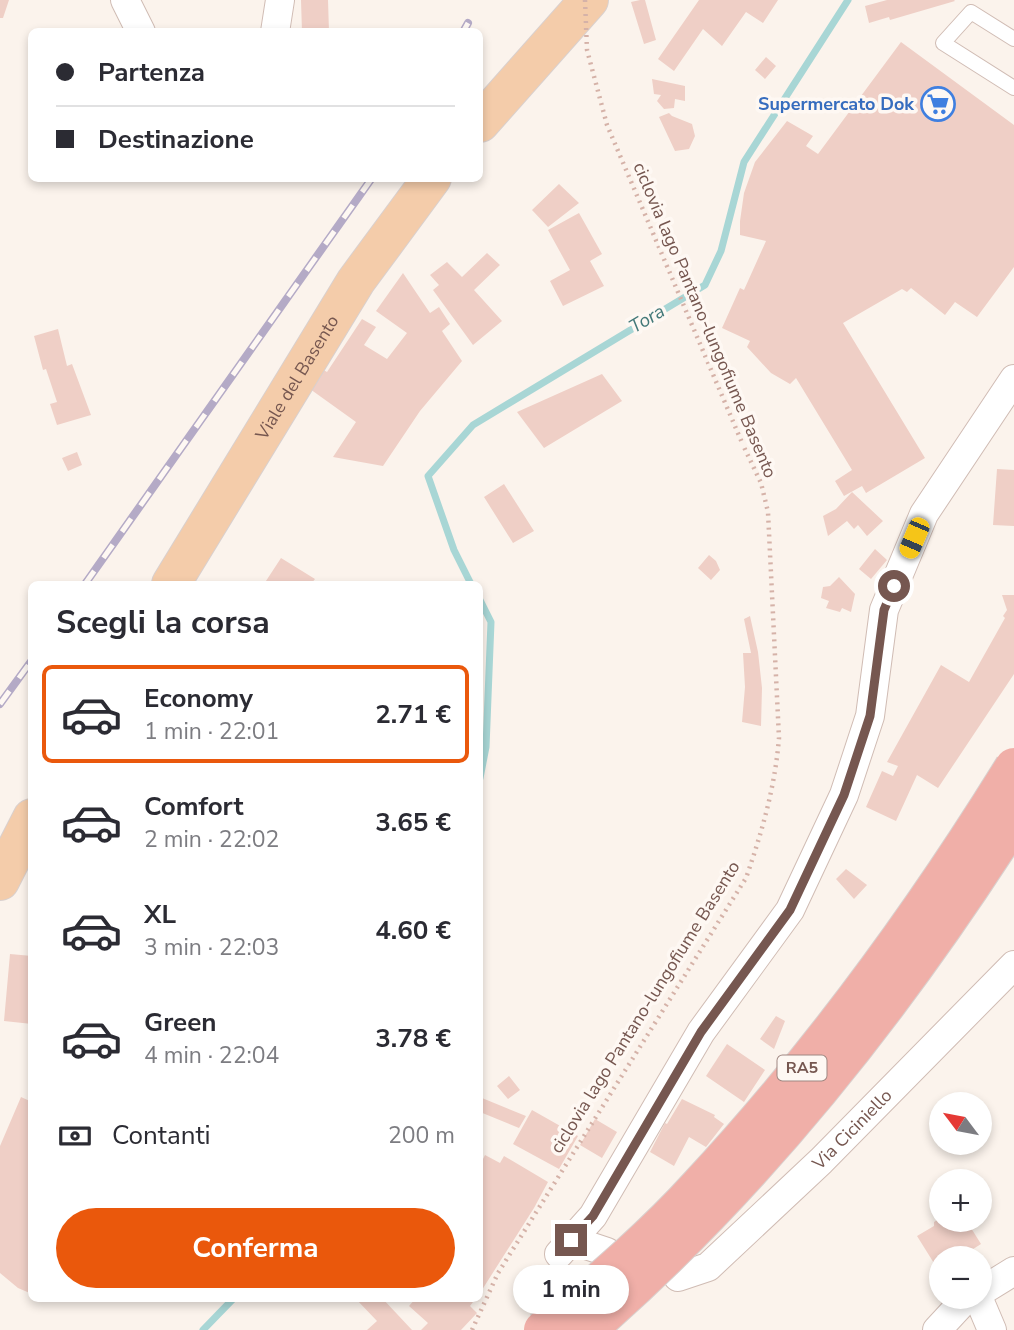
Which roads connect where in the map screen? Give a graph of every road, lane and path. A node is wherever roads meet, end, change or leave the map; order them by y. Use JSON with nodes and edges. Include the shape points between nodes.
{"nodes":[{"id":1,"x":125,"y":0,"type":"edge"},
{"id":2,"x":280,"y":0,"type":"edge"},
{"id":3,"x":587,"y":0,"type":"edge"},
{"id":4,"x":139,"y":28,"type":"edge"},
{"id":5,"x":276,"y":28,"type":"edge"},
{"id":6,"x":1014,"y":39,"type":"edge"},
{"id":7,"x":1014,"y":88,"type":"edge"},
{"id":8,"x":483,"y":119,"type":"edge"},
{"id":9,"x":429,"y":182,"type":"edge"},
{"id":10,"x":1014,"y":379,"type":"edge"},
{"id":11,"x":173,"y":581,"type":"edge"},
{"id":12,"x":1014,"y":767,"type":"edge"},
{"id":13,"x":1014,"y":820,"type":"edge"},
{"id":14,"x":28,"y":826,"type":"edge"},
{"id":15,"x":0,"y":881,"type":"edge"},
{"id":16,"x":1014,"y":965,"type":"edge"},
{"id":17,"x":607,"y":1252,"type":"dead end"},
{"id":18,"x":1014,"y":1271,"type":"edge"},
{"id":19,"x":678,"y":1277,"type":"dead end"},
{"id":20,"x":992,"y":1285,"type":"edge"},
{"id":21,"x":956,"y":1309,"type":"edge"},
{"id":22,"x":984,"y":1309,"type":"edge"},
{"id":23,"x":472,"y":1330,"type":"edge"},
{"id":24,"x":544,"y":1330,"type":"edge"},
{"id":25,"x":587,"y":1330,"type":"edge"},
{"id":26,"x":937,"y":1330,"type":"edge"},
{"id":27,"x":992,"y":1330,"type":"edge"}],
"edges":[{"from":1,"to":4,"type":"street"},
{"from":2,"to":5,"type":"street"},
{"from":3,"to":8,"type":"main road"},
{"from":3,"to":23,"type":"path","name":"ciclovia lago Pantano-lungofiume Basento","bridge":true,"via":[[587,50],[607,125],[761,483],[768,512],[779,738],[776,772],[746,878],[498,1273]]},
{"from":6,"to":7,"type":"lane","via":[[971,12],[943,43]]},
{"from":9,"to":11,"type":"main road","name":"Viale del Basento","via":[[356,281]]},
{"from":10,"to":17,"type":"street","via":[[924,514],[884,610],[870,716],[844,795],[790,910],[701,1032],[593,1216],[565,1247]]},
{"from":12,"to":24,"type":"highway","number":"RA5","bridge":true,"via":[[960,854],[786,1089],[698,1188]]},
{"from":13,"to":25,"type":"highway","number":"RA5","bridge":true,"via":[[872,1026],[802,1113],[712,1214]]},
{"from":14,"to":15,"type":"main road"},
{"from":16,"to":19,"type":"street","name":"Via Ciciniello","via":[[718,1259]]},
{"from":18,"to":20,"type":"street"},
{"from":21,"to":26,"type":"street"},
{"from":22,"to":27,"type":"street"}]}
